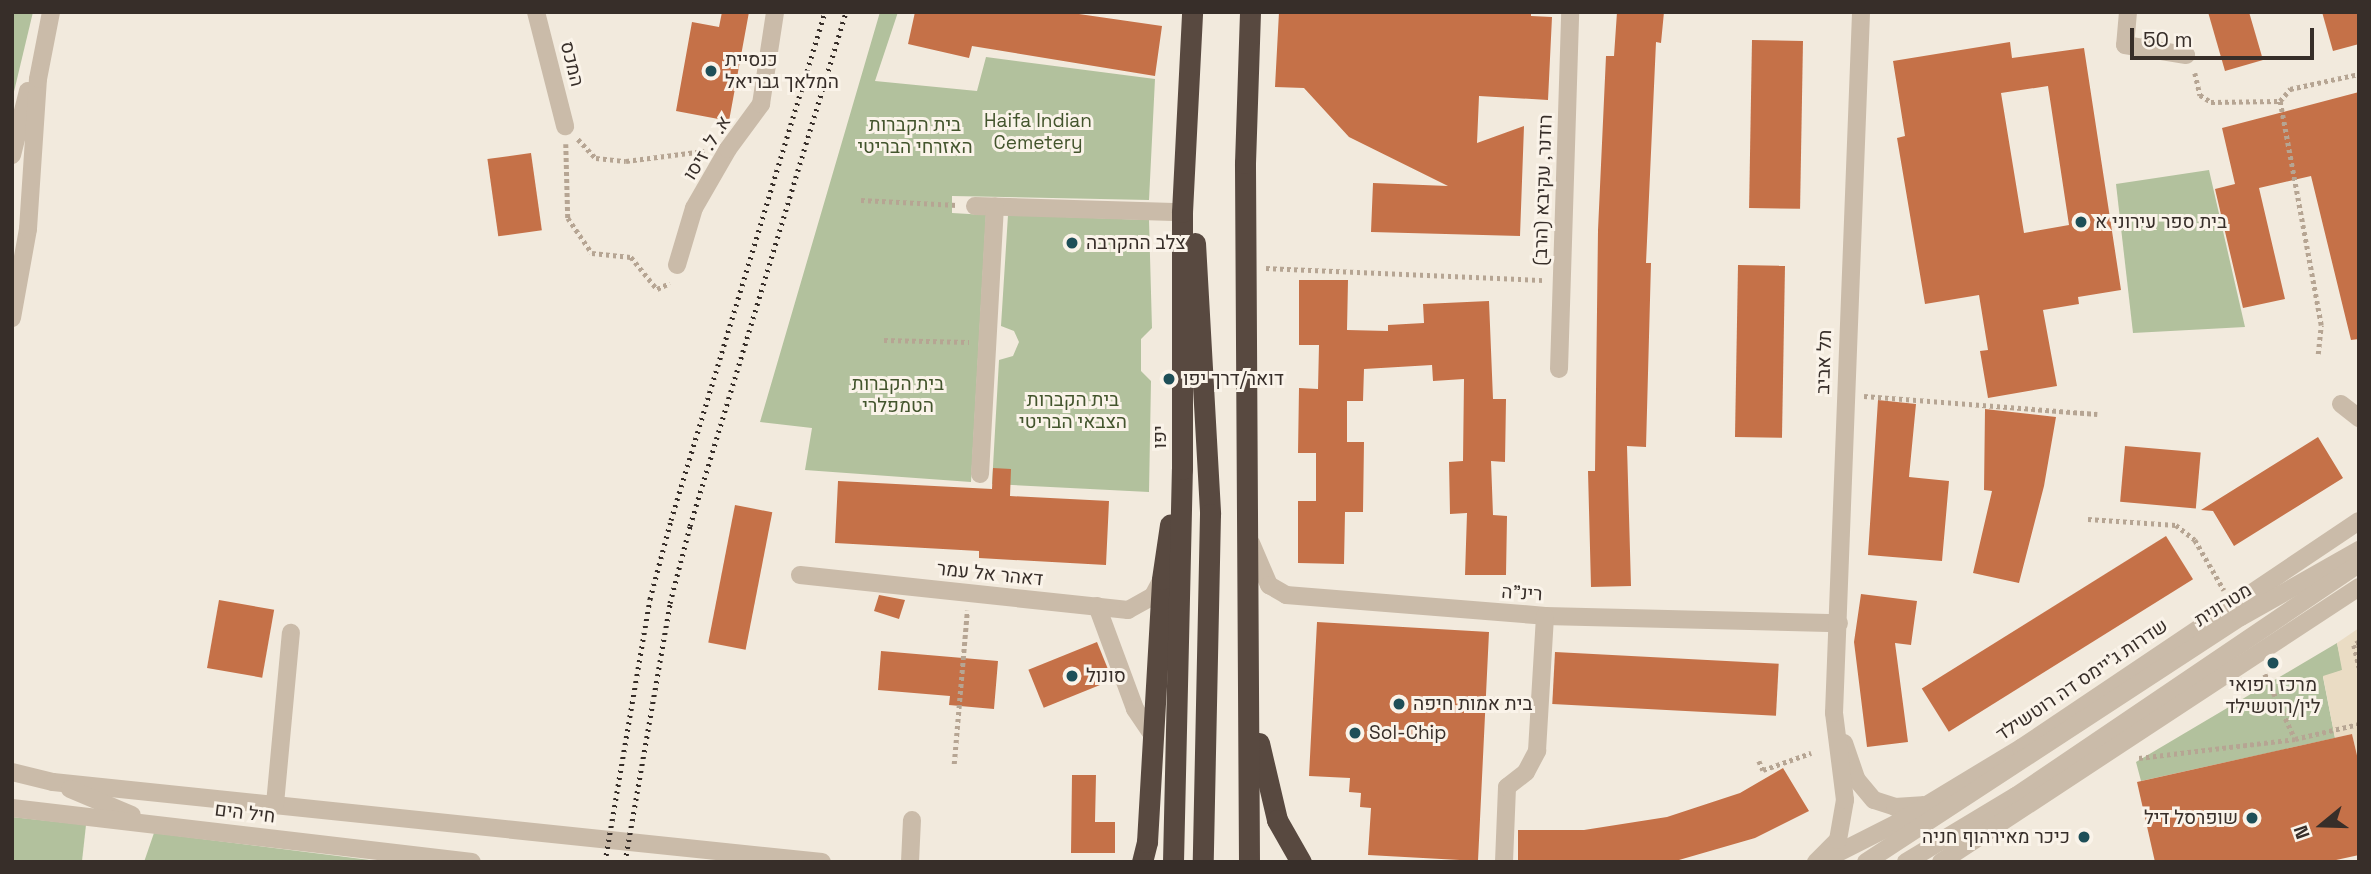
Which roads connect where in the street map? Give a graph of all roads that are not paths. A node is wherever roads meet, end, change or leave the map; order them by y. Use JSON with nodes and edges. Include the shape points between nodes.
{"nodes":[{"id":1,"x":50,"y":12,"type":"edge"},
{"id":2,"x":536,"y":12,"type":"edge"},
{"id":3,"x":775,"y":12,"type":"edge"},
{"id":4,"x":1192,"y":12,"type":"edge"},
{"id":5,"x":1250,"y":12,"type":"edge"},
{"id":6,"x":1570,"y":12,"type":"edge"},
{"id":7,"x":1861,"y":12,"type":"edge"},
{"id":8,"x":2128,"y":12,"type":"edge"},
{"id":9,"x":2186,"y":55,"type":"road end"},
{"id":10,"x":565,"y":126,"type":"road end"},
{"id":11,"x":12,"y":155,"type":"edge"},
{"id":12,"x":975,"y":206,"type":"road end"},
{"id":13,"x":995,"y":206,"type":"junction"},
{"id":14,"x":1182,"y":212,"type":"junction"},
{"id":15,"x":28,"y":229,"type":"junction"},
{"id":16,"x":677,"y":265,"type":"road end"},
{"id":17,"x":12,"y":272,"type":"edge"},
{"id":18,"x":12,"y":318,"type":"edge"},
{"id":19,"x":1559,"y":369,"type":"dead end"},
{"id":20,"x":2341,"y":404,"type":"dead end"},
{"id":21,"x":2359,"y":418,"type":"edge"},
{"id":22,"x":1182,"y":469,"type":"junction"},
{"id":23,"x":980,"y":474,"type":"dead end"},
{"id":24,"x":2359,"y":521,"type":"edge"},
{"id":25,"x":1248,"y":527,"type":"junction"},
{"id":26,"x":2359,"y":550,"type":"edge"},
{"id":27,"x":2359,"y":564,"type":"edge"},
{"id":28,"x":800,"y":575,"type":"dead end"},
{"id":29,"x":1162,"y":579,"type":"junction"},
{"id":30,"x":2359,"y":587,"type":"edge"},
{"id":31,"x":1097,"y":606,"type":"junction"},
{"id":32,"x":1545,"y":616,"type":"junction"},
{"id":33,"x":1839,"y":622,"type":"junction"},
{"id":34,"x":291,"y":634,"type":"dead end"},
{"id":35,"x":1249,"y":669,"type":"junction"},
{"id":36,"x":1834,"y":713,"type":"junction"},
{"id":37,"x":1153,"y":736,"type":"junction"},
{"id":38,"x":12,"y":772,"type":"edge"},
{"id":39,"x":53,"y":782,"type":"junction"},
{"id":40,"x":1932,"y":802,"type":"junction"},
{"id":41,"x":275,"y":804,"type":"junction"},
{"id":42,"x":12,"y":808,"type":"edge"},
{"id":43,"x":912,"y":820,"type":"dead end"},
{"id":44,"x":151,"y":823,"type":"junction"},
{"id":45,"x":1951,"y":859,"type":"edge"},
{"id":46,"x":472,"y":862,"type":"edge"},
{"id":47,"x":822,"y":862,"type":"edge"},
{"id":48,"x":909,"y":862,"type":"edge"},
{"id":49,"x":1142,"y":862,"type":"edge"},
{"id":50,"x":1173,"y":862,"type":"edge"},
{"id":51,"x":1203,"y":862,"type":"edge"},
{"id":52,"x":1249,"y":862,"type":"edge"},
{"id":53,"x":1301,"y":862,"type":"edge"},
{"id":54,"x":1504,"y":862,"type":"edge"},
{"id":55,"x":1816,"y":862,"type":"edge"},
{"id":56,"x":1821,"y":862,"type":"edge"},
{"id":57,"x":1866,"y":862,"type":"edge"},
{"id":58,"x":1906,"y":862,"type":"edge"}],
"edges":[{"from":1,"to":11,"type":"street"},
{"from":1,"to":15,"type":"street","via":[[38,79]]},
{"from":2,"to":10,"type":"street","name":"המכס"},
{"from":3,"to":16,"type":"street","name":"א. ל. זיסו","via":[[761,104],[727,149],[694,208]]},
{"from":4,"to":14,"type":"highway","name":"יפו"},
{"from":5,"to":25,"type":"highway","via":[[1244,268]]},
{"from":6,"to":19,"type":"street","name":"רודנר, עקיבא (הרב)"},
{"from":7,"to":33,"type":"street","name":"תל אביב"},
{"from":8,"to":9,"type":"street","via":[[2125,45]]},
{"from":12,"to":13,"type":"street"},
{"from":13,"to":14,"type":"street"},
{"from":13,"to":23,"type":"street"},
{"from":14,"to":22,"type":"highway","name":"יפו"},
{"from":14,"to":51,"type":"highway","via":[[1195,244],[1207,415]]},
{"from":15,"to":17,"type":"street"},
{"from":15,"to":18,"type":"street"},
{"from":20,"to":21,"type":"street"},
{"from":22,"to":29,"type":"highway"},
{"from":22,"to":50,"type":"highway","name":"יפו"},
{"from":24,"to":40,"type":"street","name":"שדרות ג'יימס דה רוטשילד","via":[[2021,748]]},
{"from":25,"to":32,"type":"street","name":"רינ\"ה","via":[[1262,574],[1286,595]]},
{"from":25,"to":35,"type":"highway"},
{"from":26,"to":57,"type":"street","name":"מטרונית","via":[[2241,617]]},
{"from":27,"to":58,"type":"street","via":[[2016,796]]},
{"from":28,"to":31,"type":"street","name":"דאהר אל עמר"},
{"from":29,"to":31,"type":"street","name":"דאהר אל עמר","via":[[1153,596],[1135,607]]},
{"from":29,"to":37,"type":"highway"},
{"from":30,"to":45,"type":"street"},
{"from":31,"to":37,"type":"street","via":[[1135,709]]},
{"from":32,"to":33,"type":"street","name":"רינ\"ה"},
{"from":32,"to":54,"type":"street","via":[[1537,751],[1526,772],[1507,787]]},
{"from":33,"to":36,"type":"street","name":"תל אביב"},
{"from":34,"to":41,"type":"street"},
{"from":35,"to":52,"type":"highway"},
{"from":35,"to":53,"type":"highway","via":[[1265,779],[1277,820]]},
{"from":36,"to":40,"type":"street","name":"תל אביב","via":[[1864,791],[1895,807]]},
{"from":36,"to":55,"type":"street","name":"תל אביב","via":[[1844,819],[1838,840]]},
{"from":37,"to":49,"type":"highway"},
{"from":38,"to":39,"type":"street"},
{"from":39,"to":41,"type":"street"},
{"from":39,"to":44,"type":"street"},
{"from":40,"to":56,"type":"street","name":"שדרות ג'יימס דה רוטשילד"},
{"from":41,"to":47,"type":"street"},
{"from":42,"to":44,"type":"street","name":"חיל הים"},
{"from":43,"to":48,"type":"street"},
{"from":44,"to":46,"type":"street","name":"חיל הים"}]}
